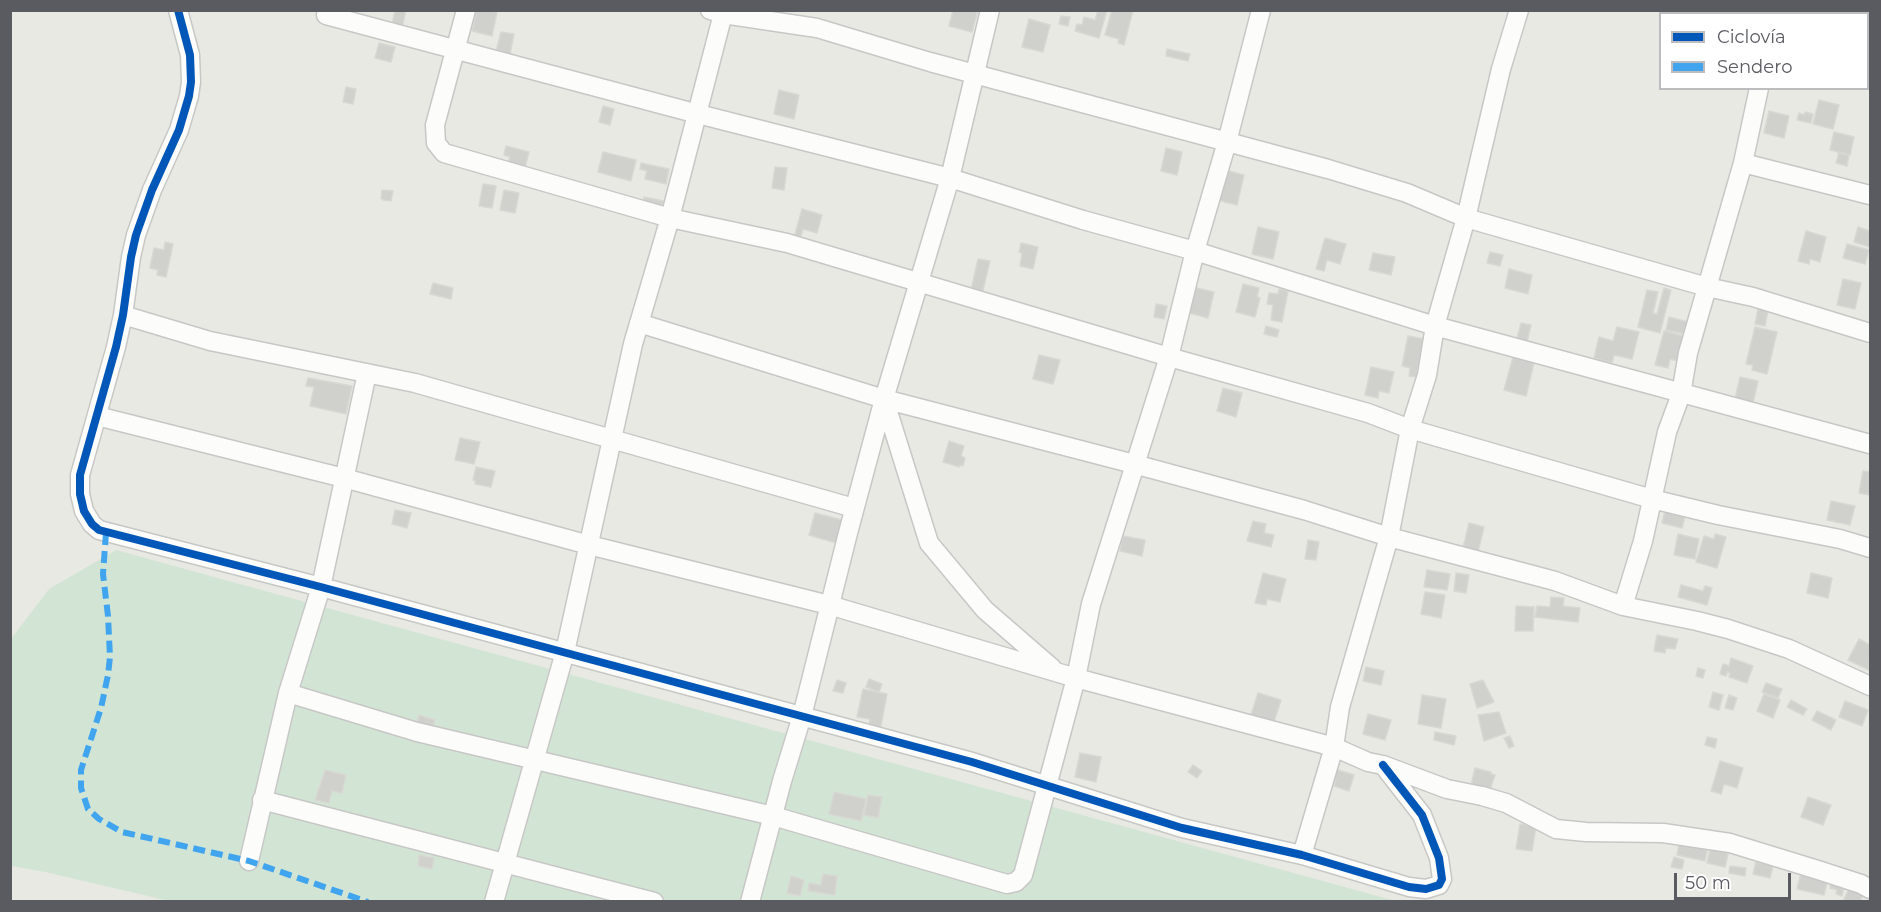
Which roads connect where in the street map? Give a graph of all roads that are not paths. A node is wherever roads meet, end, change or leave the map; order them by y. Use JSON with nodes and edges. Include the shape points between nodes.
{"nodes":[{"id":1,"x":178,"y":10,"type":"edge"},
{"id":2,"x":466,"y":10,"type":"edge"},
{"id":3,"x":990,"y":10,"type":"edge"},
{"id":4,"x":1261,"y":10,"type":"edge"},
{"id":5,"x":1519,"y":10,"type":"edge"},
{"id":6,"x":719,"y":12,"type":"edge"},
{"id":7,"x":326,"y":15,"type":"dead end"},
{"id":8,"x":456,"y":49,"type":"junction"},
{"id":9,"x":974,"y":74,"type":"junction"},
{"id":10,"x":1759,"y":90,"type":"edge"},
{"id":11,"x":698,"y":114,"type":"junction"},
{"id":12,"x":1227,"y":142,"type":"junction"},
{"id":13,"x":1743,"y":163,"type":"junction"},
{"id":14,"x":950,"y":178,"type":"junction"},
{"id":15,"x":1870,"y":195,"type":"edge"},
{"id":16,"x":670,"y":218,"type":"junction"},
{"id":17,"x":1466,"y":218,"type":"junction"},
{"id":18,"x":1195,"y":251,"type":"junction"},
{"id":19,"x":918,"y":283,"type":"junction"},
{"id":20,"x":1707,"y":287,"type":"junction"},
{"id":21,"x":123,"y":315,"type":"junction"},
{"id":22,"x":639,"y":323,"type":"junction"},
{"id":23,"x":1435,"y":326,"type":"junction"},
{"id":24,"x":1870,"y":333,"type":"edge"},
{"id":25,"x":1169,"y":357,"type":"junction"},
{"id":26,"x":367,"y":373,"type":"junction"},
{"id":27,"x":1681,"y":394,"type":"junction"},
{"id":28,"x":884,"y":399,"type":"junction"},
{"id":29,"x":97,"y":416,"type":"junction"},
{"id":30,"x":1410,"y":429,"type":"junction"},
{"id":31,"x":612,"y":438,"type":"junction"},
{"id":32,"x":1870,"y":444,"type":"edge"},
{"id":33,"x":1134,"y":464,"type":"junction"},
{"id":34,"x":344,"y":478,"type":"junction"},
{"id":35,"x":1652,"y":499,"type":"junction"},
{"id":36,"x":854,"y":508,"type":"junction"},
{"id":37,"x":1389,"y":537,"type":"junction"},
{"id":38,"x":589,"y":545,"type":"junction"},
{"id":39,"x":1870,"y":548,"type":"edge"},
{"id":40,"x":321,"y":587,"type":"junction"},
{"id":41,"x":829,"y":605,"type":"junction"},
{"id":42,"x":1623,"y":606,"type":"junction"},
{"id":43,"x":565,"y":652,"type":"junction"},
{"id":44,"x":1067,"y":676,"type":"junction"},
{"id":45,"x":1870,"y":686,"type":"edge"},
{"id":46,"x":288,"y":693,"type":"junction"},
{"id":47,"x":802,"y":716,"type":"junction"},
{"id":48,"x":1334,"y":747,"type":"junction"},
{"id":49,"x":535,"y":760,"type":"junction"},
{"id":50,"x":1383,"y":765,"type":"junction"},
{"id":51,"x":1047,"y":786,"type":"junction"},
{"id":52,"x":262,"y":800,"type":"junction"},
{"id":53,"x":773,"y":816,"type":"junction"},
{"id":54,"x":1302,"y":855,"type":"junction"},
{"id":55,"x":249,"y":861,"type":"dead end"},
{"id":56,"x":504,"y":864,"type":"junction"},
{"id":57,"x":1870,"y":890,"type":"edge"},
{"id":58,"x":494,"y":902,"type":"edge"},
{"id":59,"x":654,"y":902,"type":"edge"},
{"id":60,"x":750,"y":902,"type":"edge"}],
"edges":[{"from":1,"to":21,"type":"street","via":[[190,61],[189,96],[136,235]]},
{"from":2,"to":8,"type":"street"},
{"from":3,"to":9,"type":"street"},
{"from":4,"to":12,"type":"street"},
{"from":5,"to":17,"type":"street"},
{"from":6,"to":9,"type":"street","via":[[817,28]]},
{"from":6,"to":11,"type":"street"},
{"from":7,"to":8,"type":"street"},
{"from":8,"to":11,"type":"street"},
{"from":8,"to":16,"type":"street","via":[[435,125],[436,143],[444,153]]},
{"from":9,"to":12,"type":"street"},
{"from":9,"to":14,"type":"street"},
{"from":10,"to":13,"type":"street"},
{"from":11,"to":14,"type":"street"},
{"from":11,"to":16,"type":"street"},
{"from":12,"to":17,"type":"street","via":[[1366,179]]},
{"from":12,"to":18,"type":"street"},
{"from":13,"to":15,"type":"street"},
{"from":13,"to":20,"type":"street"},
{"from":14,"to":18,"type":"street"},
{"from":14,"to":19,"type":"street"},
{"from":16,"to":19,"type":"street","via":[[759,236]]},
{"from":16,"to":22,"type":"street"},
{"from":17,"to":20,"type":"street"},
{"from":17,"to":23,"type":"street"},
{"from":18,"to":23,"type":"street"},
{"from":18,"to":25,"type":"street"},
{"from":19,"to":25,"type":"street"},
{"from":19,"to":28,"type":"street"},
{"from":20,"to":24,"type":"street"},
{"from":20,"to":27,"type":"street"},
{"from":21,"to":26,"type":"street","via":[[210,341]]},
{"from":21,"to":29,"type":"street"},
{"from":22,"to":28,"type":"street"},
{"from":22,"to":31,"type":"street"},
{"from":23,"to":27,"type":"street"},
{"from":23,"to":30,"type":"street","via":[[1427,375]]},
{"from":25,"to":30,"type":"street","via":[[1368,413]]},
{"from":25,"to":33,"type":"street"},
{"from":26,"to":31,"type":"street"},
{"from":26,"to":34,"type":"street"},
{"from":27,"to":32,"type":"street"},
{"from":27,"to":35,"type":"street","via":[[1667,432]]},
{"from":28,"to":33,"type":"street"},
{"from":28,"to":36,"type":"street"},
{"from":28,"to":44,"type":"street","via":[[929,543],[985,610]]},
{"from":29,"to":34,"type":"street"},
{"from":29,"to":40,"type":"street","via":[[79,484],[84,511],[99,530]]},
{"from":30,"to":35,"type":"street"},
{"from":30,"to":37,"type":"street"},
{"from":31,"to":36,"type":"street"},
{"from":31,"to":38,"type":"street"},
{"from":33,"to":37,"type":"street"},
{"from":33,"to":44,"type":"street"},
{"from":34,"to":38,"type":"street"},
{"from":34,"to":40,"type":"street"},
{"from":35,"to":39,"type":"street"},
{"from":35,"to":42,"type":"street"},
{"from":36,"to":41,"type":"street"},
{"from":37,"to":42,"type":"street","via":[[1555,581]]},
{"from":37,"to":48,"type":"street","via":[[1340,707]]},
{"from":38,"to":41,"type":"street"},
{"from":38,"to":43,"type":"street"},
{"from":40,"to":43,"type":"street"},
{"from":40,"to":46,"type":"street"},
{"from":41,"to":44,"type":"street"},
{"from":41,"to":47,"type":"street"},
{"from":42,"to":45,"type":"street","via":[[1728,629],[1789,649]]},
{"from":43,"to":47,"type":"street"},
{"from":43,"to":49,"type":"street"},
{"from":44,"to":48,"type":"street"},
{"from":44,"to":51,"type":"street"},
{"from":46,"to":49,"type":"street","via":[[417,732]]},
{"from":46,"to":52,"type":"street"},
{"from":47,"to":51,"type":"street"},
{"from":47,"to":53,"type":"street"},
{"from":48,"to":50,"type":"street"},
{"from":48,"to":54,"type":"street"},
{"from":49,"to":53,"type":"street"},
{"from":49,"to":56,"type":"street"},
{"from":50,"to":54,"type":"street","via":[[1422,815],[1439,858],[1439,885],[1426,889],[1409,887]]},
{"from":50,"to":57,"type":"street","via":[[1447,789],[1506,803],[1556,829],[1663,833],[1730,843]]},
{"from":51,"to":53,"type":"street","via":[[1023,875],[1007,884]]},
{"from":51,"to":54,"type":"street","via":[[1182,828]]},
{"from":52,"to":55,"type":"street"},
{"from":52,"to":56,"type":"street"},
{"from":53,"to":60,"type":"street"},
{"from":56,"to":58,"type":"street"},
{"from":56,"to":59,"type":"street"}]}
